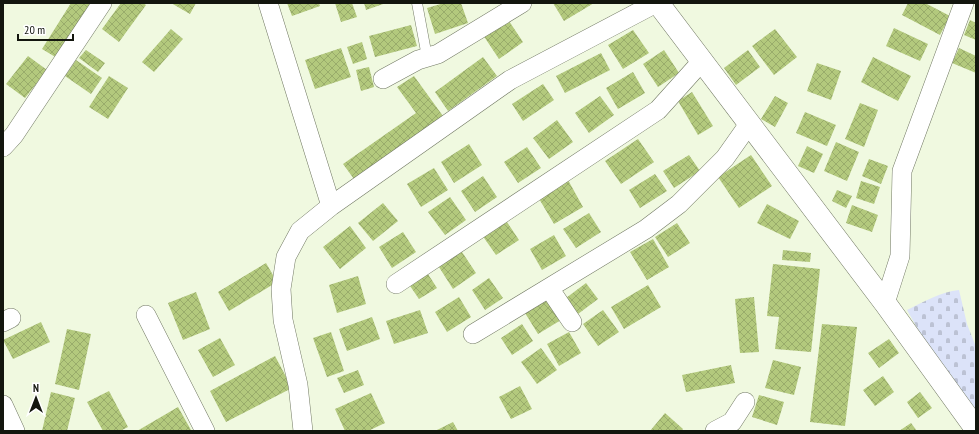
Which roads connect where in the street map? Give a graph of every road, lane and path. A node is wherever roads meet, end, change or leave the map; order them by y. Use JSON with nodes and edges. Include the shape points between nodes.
{"nodes":[{"id":1,"x":102,"y":3,"type":"edge"},
{"id":2,"x":268,"y":3,"type":"edge"},
{"id":3,"x":417,"y":3,"type":"edge"},
{"id":4,"x":522,"y":3,"type":"edge"},
{"id":5,"x":657,"y":3,"type":"edge"},
{"id":6,"x":964,"y":3,"type":"edge"},
{"id":7,"x":428,"y":57,"type":"junction"},
{"id":8,"x":702,"y":61,"type":"junction"},
{"id":9,"x":383,"y":79,"type":"dead end"},
{"id":10,"x":749,"y":124,"type":"junction"},
{"id":11,"x":3,"y":147,"type":"edge"},
{"id":12,"x":331,"y":206,"type":"junction"},
{"id":13,"x":396,"y":284,"type":"dead end"},
{"id":14,"x":549,"y":288,"type":"junction"},
{"id":15,"x":884,"y":303,"type":"junction"},
{"id":16,"x":146,"y":315,"type":"dead end"},
{"id":17,"x":572,"y":322,"type":"dead end"},
{"id":18,"x":473,"y":334,"type":"dead end"},
{"id":19,"x":745,"y":402,"type":"dead end"},
{"id":20,"x":3,"y":405,"type":"edge"},
{"id":21,"x":976,"y":429,"type":"edge"},
{"id":22,"x":15,"y":431,"type":"edge"},
{"id":23,"x":205,"y":431,"type":"edge"},
{"id":24,"x":303,"y":431,"type":"edge"},
{"id":25,"x":715,"y":431,"type":"edge"}],
"edges":[{"from":1,"to":11,"type":"street","via":[[14,135]]},
{"from":2,"to":12,"type":"street"},
{"from":3,"to":7,"type":"lane"},
{"from":4,"to":7,"type":"street","via":[[438,54]]},
{"from":5,"to":8,"type":"street"},
{"from":5,"to":12,"type":"street","via":[[510,80]]},
{"from":6,"to":15,"type":"street","via":[[902,171],[900,256]]},
{"from":7,"to":9,"type":"street"},
{"from":8,"to":10,"type":"street"},
{"from":8,"to":13,"type":"street","via":[[658,110]]},
{"from":10,"to":14,"type":"street","via":[[720,164],[679,204],[646,228]]},
{"from":10,"to":15,"type":"street"},
{"from":12,"to":24,"type":"street","via":[[300,231],[286,256],[281,289],[283,320],[298,385]]},
{"from":14,"to":17,"type":"street"},
{"from":14,"to":18,"type":"street"},
{"from":15,"to":21,"type":"street"},
{"from":16,"to":23,"type":"street"},
{"from":19,"to":25,"type":"street","via":[[732,422]]},
{"from":20,"to":22,"type":"street"}]}
